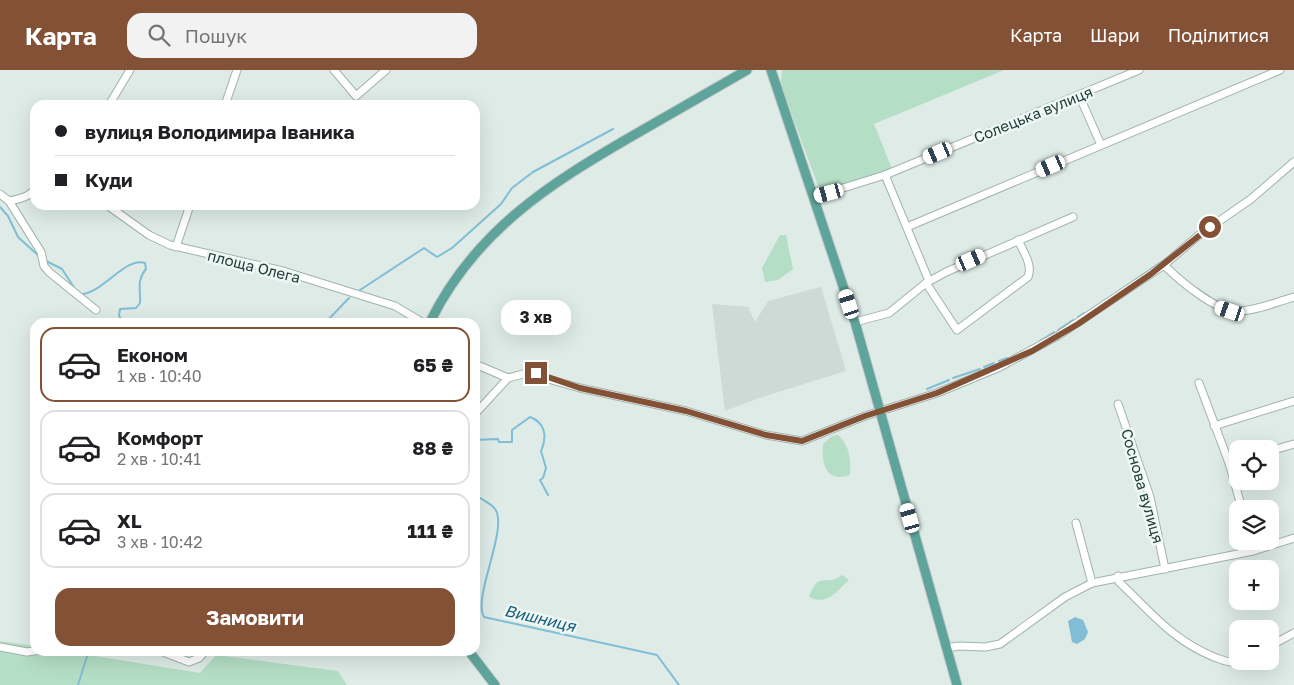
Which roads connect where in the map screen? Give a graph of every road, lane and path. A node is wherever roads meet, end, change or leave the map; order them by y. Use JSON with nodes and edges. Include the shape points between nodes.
{"nodes":[{"id":1,"x":130,"y":70,"type":"edge"},
{"id":2,"x":237,"y":70,"type":"edge"},
{"id":3,"x":334,"y":70,"type":"edge"},
{"id":4,"x":386,"y":70,"type":"edge"},
{"id":5,"x":747,"y":70,"type":"edge"},
{"id":6,"x":771,"y":70,"type":"edge"},
{"id":7,"x":777,"y":70,"type":"edge"},
{"id":8,"x":1139,"y":70,"type":"edge"},
{"id":9,"x":1280,"y":70,"type":"edge"},
{"id":10,"x":775,"y":82,"type":"junction"},
{"id":11,"x":1079,"y":94,"type":"junction"},
{"id":12,"x":112,"y":100,"type":"edge"},
{"id":13,"x":227,"y":100,"type":"edge"},
{"id":14,"x":1101,"y":145,"type":"junction"},
{"id":15,"x":1294,"y":162,"type":"edge"},
{"id":16,"x":885,"y":175,"type":"junction"},
{"id":17,"x":30,"y":193,"type":"edge"},
{"id":18,"x":0,"y":194,"type":"edge"},
{"id":19,"x":814,"y":197,"type":"junction"},
{"id":20,"x":9,"y":200,"type":"junction"},
{"id":21,"x":114,"y":210,"type":"edge"},
{"id":22,"x":188,"y":210,"type":"edge"},
{"id":23,"x":1072,"y":217,"type":"dead end"},
{"id":24,"x":907,"y":226,"type":"junction"},
{"id":25,"x":1018,"y":240,"type":"junction"},
{"id":26,"x":176,"y":247,"type":"junction"},
{"id":27,"x":1164,"y":265,"type":"junction"},
{"id":28,"x":928,"y":282,"type":"junction"},
{"id":29,"x":1294,"y":298,"type":"edge"},
{"id":30,"x":96,"y":310,"type":"dead end"},
{"id":31,"x":416,"y":318,"type":"edge"},
{"id":32,"x":432,"y":318,"type":"edge"},
{"id":33,"x":855,"y":322,"type":"junction"},
{"id":34,"x":480,"y":366,"type":"edge"},
{"id":35,"x":508,"y":378,"type":"junction"},
{"id":36,"x":1199,"y":383,"type":"dead end"},
{"id":37,"x":1294,"y":401,"type":"edge"},
{"id":38,"x":1118,"y":404,"type":"dead end"},
{"id":39,"x":480,"y":409,"type":"edge"},
{"id":40,"x":880,"y":412,"type":"junction"},
{"id":41,"x":1214,"y":426,"type":"junction"},
{"id":42,"x":1294,"y":444,"type":"edge"},
{"id":43,"x":1279,"y":448,"type":"edge"},
{"id":44,"x":1229,"y":463,"type":"edge"},
{"id":45,"x":1076,"y":523,"type":"dead end"},
{"id":46,"x":1294,"y":538,"type":"edge"},
{"id":47,"x":1253,"y":551,"type":"joint"},
{"id":48,"x":1165,"y":569,"type":"junction"},
{"id":49,"x":1118,"y":579,"type":"junction"},
{"id":50,"x":1092,"y":583,"type":"junction"},
{"id":51,"x":1294,"y":633,"type":"edge"},
{"id":52,"x":1279,"y":641,"type":"edge"},
{"id":53,"x":0,"y":647,"type":"edge"},
{"id":54,"x":946,"y":648,"type":"junction"},
{"id":55,"x":30,"y":652,"type":"edge"},
{"id":56,"x":174,"y":656,"type":"edge"},
{"id":57,"x":201,"y":656,"type":"edge"},
{"id":58,"x":473,"y":656,"type":"edge"},
{"id":59,"x":1229,"y":662,"type":"edge"},
{"id":60,"x":495,"y":685,"type":"edge"},
{"id":61,"x":957,"y":685,"type":"edge"}],
"edges":[{"from":1,"to":12,"type":"street"},
{"from":2,"to":13,"type":"street"},
{"from":3,"to":4,"type":"street","via":[[356,96]]},
{"from":5,"to":32,"type":"main road","via":[[591,160],[519,210],[468,261]]},
{"from":6,"to":10,"type":"main road"},
{"from":7,"to":10,"type":"main road"},
{"from":8,"to":11,"type":"street","name":"Солецька вулиця"},
{"from":9,"to":14,"type":"street"},
{"from":10,"to":19,"type":"main road"},
{"from":11,"to":14,"type":"street"},
{"from":11,"to":16,"type":"street","name":"Солецька вулиця"},
{"from":14,"to":24,"type":"street"},
{"from":15,"to":27,"type":"street"},
{"from":16,"to":19,"type":"street","name":"Солецька вулиця"},
{"from":16,"to":24,"type":"street"},
{"from":17,"to":20,"type":"street"},
{"from":18,"to":20,"type":"street"},
{"from":19,"to":33,"type":"main road"},
{"from":20,"to":30,"type":"street","via":[[41,252],[44,266]]},
{"from":21,"to":26,"type":"street","name":"площа Олега","via":[[149,235]]},
{"from":22,"to":26,"type":"street"},
{"from":23,"to":25,"type":"street"},
{"from":24,"to":28,"type":"street"},
{"from":25,"to":28,"type":"street"},
{"from":25,"to":28,"type":"street","via":[[1027,261],[1028,277],[957,330]]},
{"from":26,"to":31,"type":"street","name":"площа Олега","via":[[283,271],[395,306]]},
{"from":27,"to":29,"type":"street","via":[[1214,304],[1230,311]]},
{"from":27,"to":40,"type":"street","via":[[1032,351],[937,393]]},
{"from":28,"to":33,"type":"street","via":[[889,313]]},
{"from":33,"to":40,"type":"main road"},
{"from":34,"to":35,"type":"street"},
{"from":35,"to":39,"type":"street"},
{"from":35,"to":40,"type":"street","via":[[521,373],[536,373],[580,388],[686,411],[792,441],[802,441]]},
{"from":36,"to":41,"type":"street"},
{"from":37,"to":41,"type":"street"},
{"from":38,"to":48,"type":"street","name":"Соснова вулиця","via":[[1150,497]]},
{"from":40,"to":54,"type":"main road"},
{"from":41,"to":44,"type":"street"},
{"from":42,"to":43,"type":"street"},
{"from":45,"to":50,"type":"street"},
{"from":46,"to":47,"type":"street"},
{"from":47,"to":48,"type":"street"},
{"from":48,"to":49,"type":"street"},
{"from":49,"to":50,"type":"street"},
{"from":49,"to":59,"type":"street","via":[[1169,631],[1190,647]]},
{"from":50,"to":54,"type":"street","via":[[1066,596],[1000,644]]},
{"from":51,"to":52,"type":"street"},
{"from":53,"to":55,"type":"street"},
{"from":54,"to":61,"type":"main road"},
{"from":56,"to":57,"type":"street","via":[[189,662]]},
{"from":58,"to":60,"type":"main road"}]}
